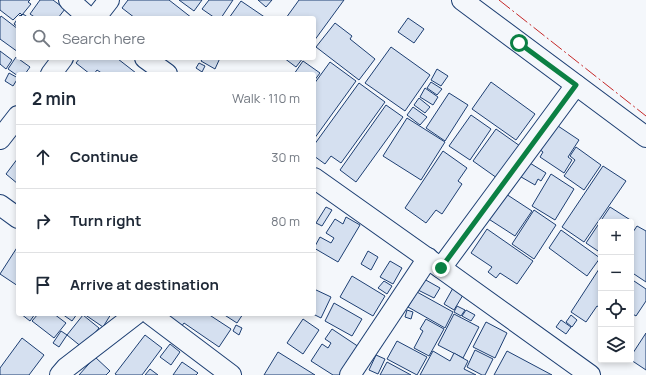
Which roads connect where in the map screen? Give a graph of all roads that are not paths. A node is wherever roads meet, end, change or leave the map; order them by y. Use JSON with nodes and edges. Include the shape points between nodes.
{"nodes":[{"id":1,"x":69,"y":0,"type":"edge"},
{"id":2,"x":109,"y":0,"type":"edge"},
{"id":3,"x":462,"y":0,"type":"edge"},
{"id":4,"x":87,"y":16,"type":"edge"},
{"id":5,"x":97,"y":16,"type":"edge"},
{"id":6,"x":62,"y":60,"type":"edge"},
{"id":7,"x":148,"y":60,"type":"edge"},
{"id":8,"x":52,"y":72,"type":"edge"},
{"id":9,"x":164,"y":72,"type":"edge"},
{"id":10,"x":576,"y":85,"type":"junction"},
{"id":11,"x":16,"y":119,"type":"edge"},
{"id":12,"x":646,"y":137,"type":"edge"},
{"id":13,"x":0,"y":139,"type":"edge"},
{"id":14,"x":316,"y":179,"type":"edge"},
{"id":15,"x":0,"y":205,"type":"edge"},
{"id":16,"x":16,"y":217,"type":"edge"},
{"id":17,"x":434,"y":263,"type":"junction"},
{"id":18,"x":133,"y":316,"type":"edge"},
{"id":19,"x":153,"y":316,"type":"edge"},
{"id":20,"x":60,"y":375,"type":"edge"},
{"id":21,"x":231,"y":375,"type":"edge"},
{"id":22,"x":350,"y":375,"type":"edge"},
{"id":23,"x":590,"y":375,"type":"edge"}],
"edges":[{"from":1,"to":4,"type":"street"},
{"from":2,"to":5,"type":"street"},
{"from":3,"to":10,"type":"street"},
{"from":6,"to":8,"type":"street"},
{"from":7,"to":9,"type":"street"},
{"from":10,"to":12,"type":"street"},
{"from":10,"to":17,"type":"street"},
{"from":11,"to":13,"type":"street"},
{"from":14,"to":17,"type":"street"},
{"from":15,"to":16,"type":"street"},
{"from":17,"to":22,"type":"street"},
{"from":17,"to":23,"type":"street"},
{"from":18,"to":20,"type":"street"},
{"from":19,"to":21,"type":"street"}]}
